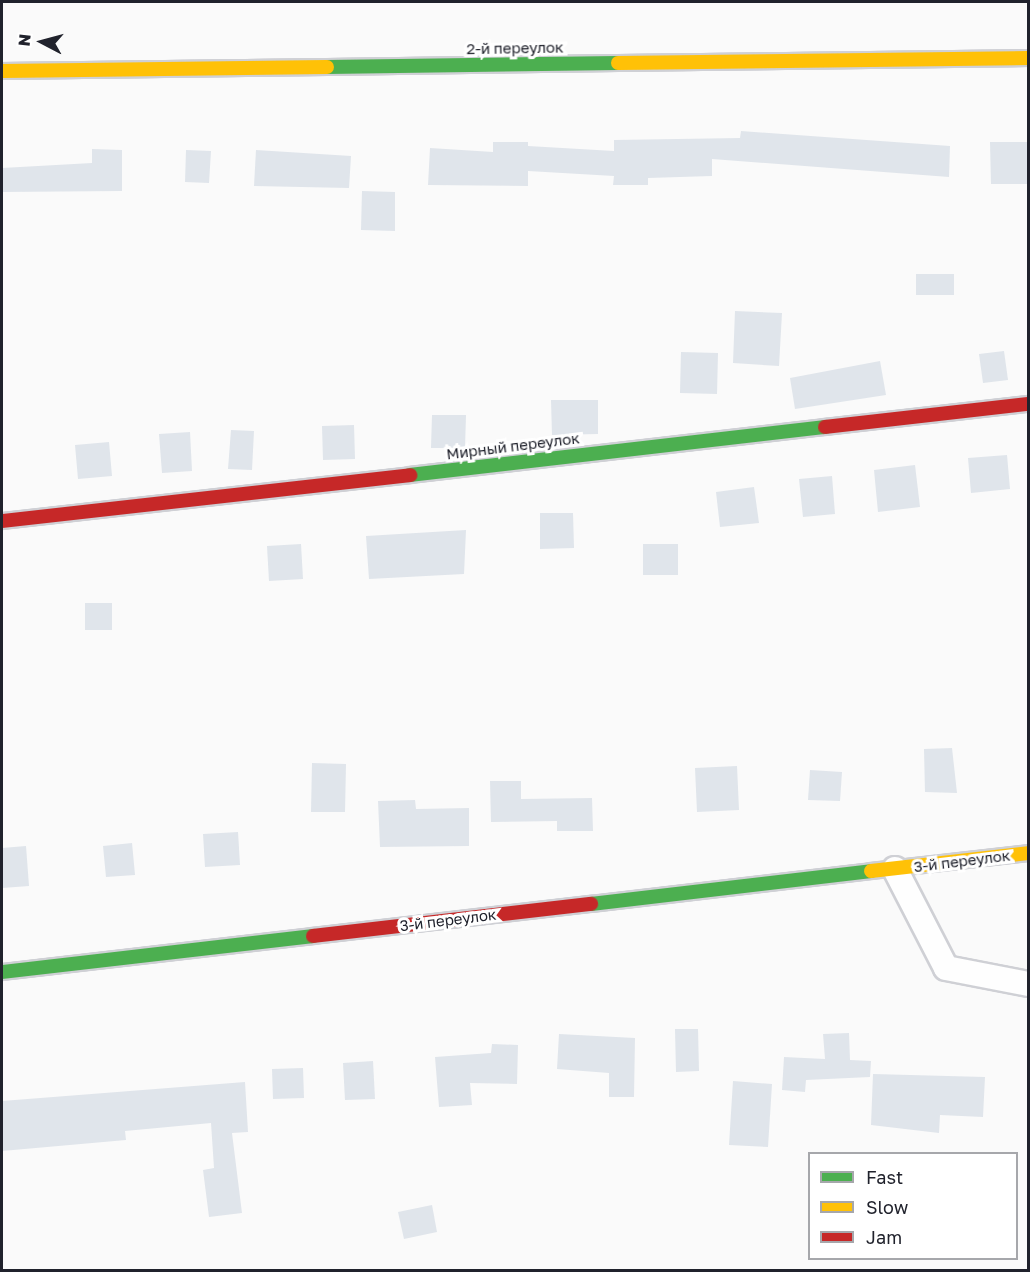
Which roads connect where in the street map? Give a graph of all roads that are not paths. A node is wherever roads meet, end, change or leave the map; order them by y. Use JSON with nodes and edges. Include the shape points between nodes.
{"nodes":[{"id":1,"x":1029,"y":58,"type":"edge"},
{"id":2,"x":2,"y":71,"type":"edge"},
{"id":3,"x":1029,"y":404,"type":"edge"},
{"id":4,"x":2,"y":521,"type":"edge"},
{"id":5,"x":1029,"y":853,"type":"edge"},
{"id":6,"x":895,"y":869,"type":"junction"},
{"id":7,"x":2,"y":972,"type":"edge"},
{"id":8,"x":1029,"y":984,"type":"edge"}],
"edges":[{"from":1,"to":2,"type":"street","name":"2-й переулок"},
{"from":3,"to":4,"type":"street","name":"Мирный переулок"},
{"from":5,"to":6,"type":"street","name":"3-й переулок"},
{"from":6,"to":7,"type":"street","name":"3-й переулок"},
{"from":6,"to":8,"type":"street","name":"3-й переулок","via":[[946,968]]}]}
